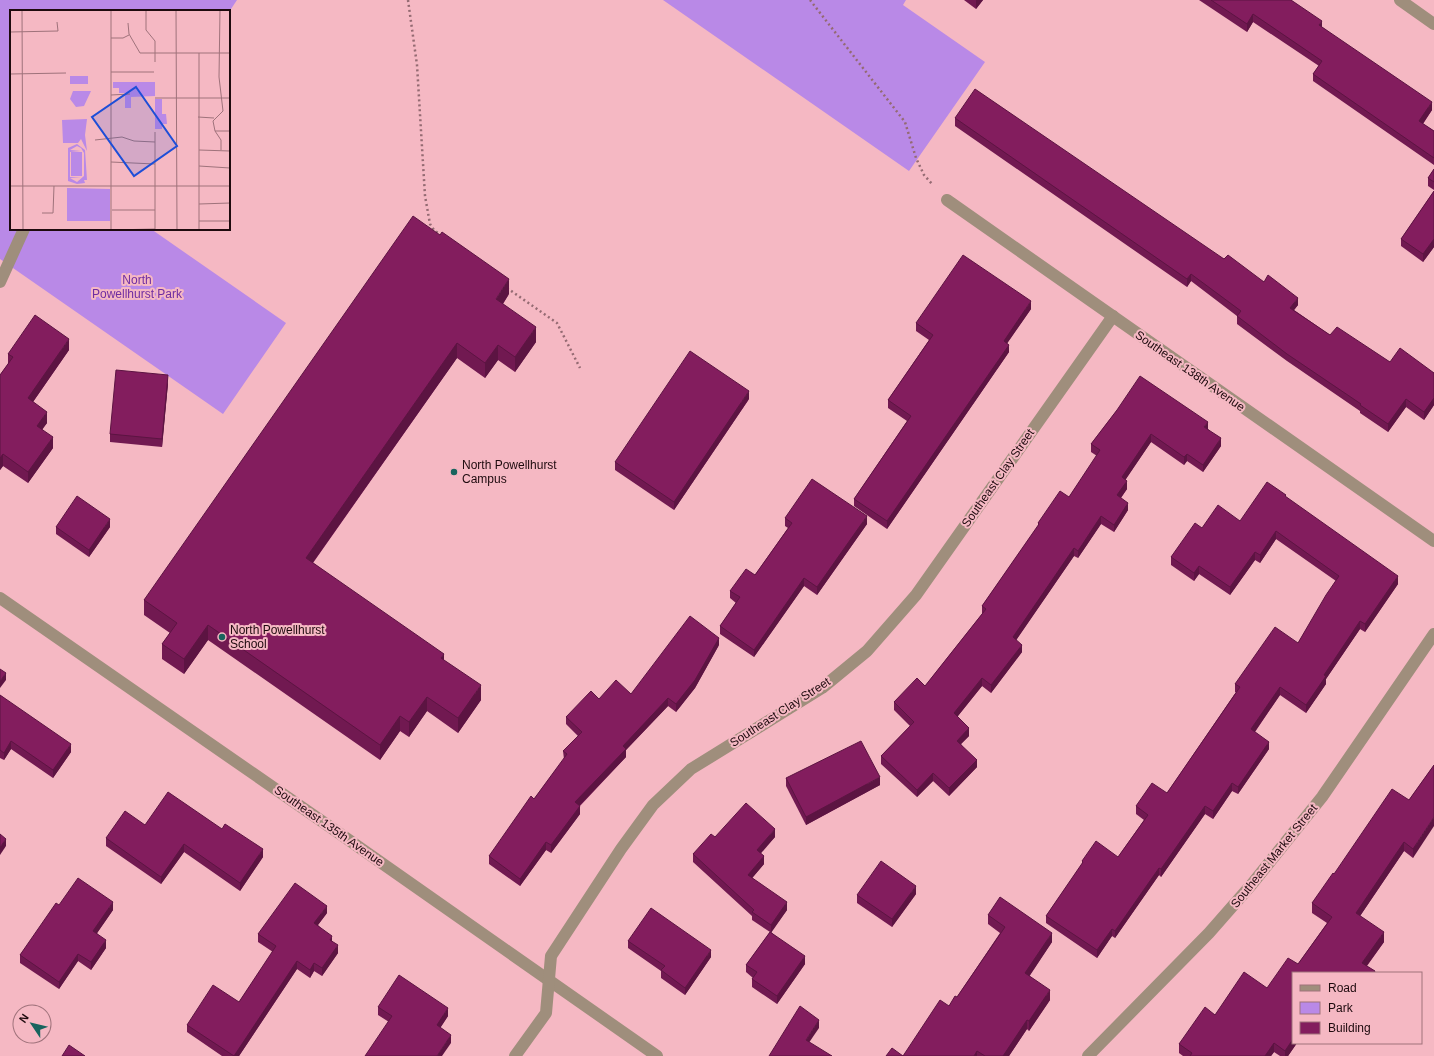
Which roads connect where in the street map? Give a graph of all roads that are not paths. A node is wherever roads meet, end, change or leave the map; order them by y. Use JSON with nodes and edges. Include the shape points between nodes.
{"nodes":[{"id":1,"x":1400,"y":0,"type":"edge"},
{"id":2,"x":1434,"y":24,"type":"edge"},
{"id":3,"x":947,"y":200,"type":"road end"},
{"id":4,"x":24,"y":230,"type":"edge"},
{"id":5,"x":0,"y":282,"type":"edge"},
{"id":6,"x":1113,"y":316,"type":"junction"},
{"id":7,"x":1434,"y":540,"type":"edge"},
{"id":8,"x":0,"y":598,"type":"edge"},
{"id":9,"x":1434,"y":634,"type":"edge"},
{"id":10,"x":548,"y":980,"type":"junction"},
{"id":11,"x":515,"y":1056,"type":"edge"},
{"id":12,"x":657,"y":1056,"type":"edge"},
{"id":13,"x":1088,"y":1056,"type":"edge"}],
"edges":[{"from":1,"to":2,"type":"street"},
{"from":3,"to":6,"type":"street","name":"Southeast 138th Avenue"},
{"from":4,"to":5,"type":"street"},
{"from":6,"to":7,"type":"street","name":"Southeast 138th Avenue"},
{"from":6,"to":10,"type":"street","name":"Southeast Clay Street","via":[[916,595],[867,651],[822,688],[691,769],[653,805],[551,956]]},
{"from":8,"to":10,"type":"street","name":"Southeast 135th Avenue"},
{"from":9,"to":13,"type":"street","name":"Southeast Market Street","via":[[1322,797],[1252,884],[1209,933]]},
{"from":10,"to":11,"type":"street","name":"Southeast Clay Street","via":[[546,1013]]},
{"from":10,"to":12,"type":"street","name":"Southeast 135th Avenue"}]}
